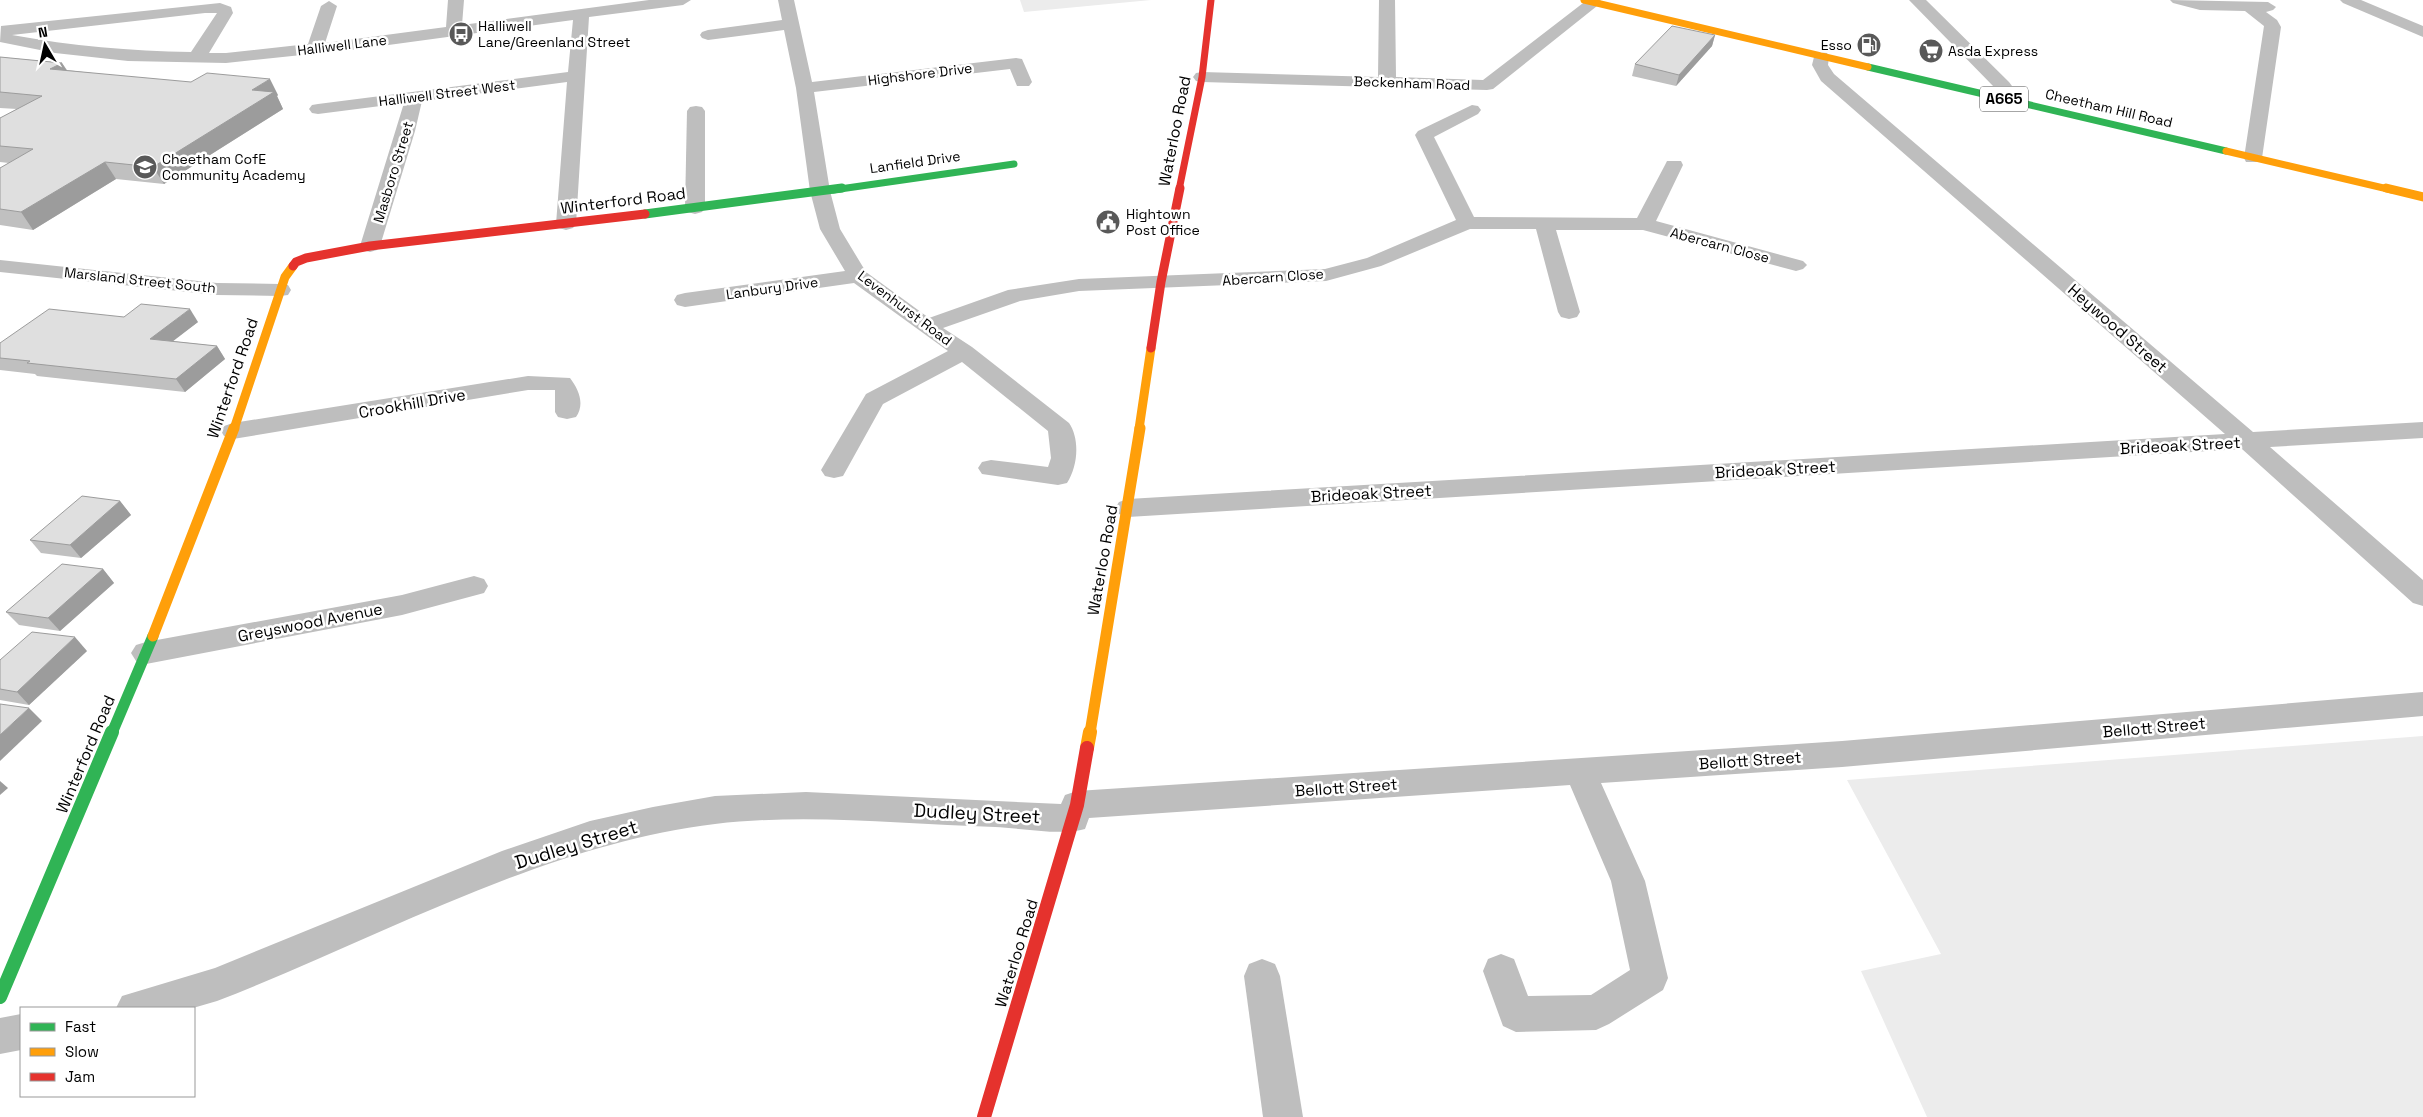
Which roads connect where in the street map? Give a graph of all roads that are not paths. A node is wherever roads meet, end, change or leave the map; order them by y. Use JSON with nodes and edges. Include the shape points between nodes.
{"nodes":[{"id":1,"x":456,"y":0,"type":"edge"},
{"id":2,"x":683,"y":0,"type":"edge"},
{"id":3,"x":786,"y":0,"type":"edge"},
{"id":4,"x":1211,"y":0,"type":"edge"},
{"id":5,"x":1386,"y":0,"type":"edge"},
{"id":6,"x":1917,"y":0,"type":"edge"},
{"id":7,"x":2178,"y":0,"type":"edge"},
{"id":8,"x":2348,"y":0,"type":"edge"},
{"id":9,"x":1589,"y":1,"type":"edge"},
{"id":10,"x":329,"y":6,"type":"dead end"},
{"id":11,"x":2250,"y":7,"type":"junction"},
{"id":12,"x":2274,"y":8,"type":"dead end"},
{"id":13,"x":582,"y":13,"type":"junction"},
{"id":14,"x":791,"y":24,"type":"junction"},
{"id":15,"x":454,"y":30,"type":"junction"},
{"id":16,"x":0,"y":31,"type":"edge"},
{"id":17,"x":2423,"y":32,"type":"edge"},
{"id":18,"x":708,"y":35,"type":"dead end"},
{"id":19,"x":0,"y":37,"type":"edge"},
{"id":20,"x":315,"y":49,"type":"junction"},
{"id":21,"x":1821,"y":57,"type":"junction"},
{"id":22,"x":194,"y":58,"type":"junction"},
{"id":23,"x":576,"y":76,"type":"junction"},
{"id":24,"x":1202,"y":77,"type":"junction"},
{"id":25,"x":1387,"y":81,"type":"junction"},
{"id":26,"x":1023,"y":82,"type":"dead end"},
{"id":27,"x":805,"y":88,"type":"junction"},
{"id":28,"x":414,"y":97,"type":"junction"},
{"id":29,"x":2000,"y":98,"type":"junction"},
{"id":30,"x":318,"y":109,"type":"dead end"},
{"id":31,"x":1472,"y":110,"type":"dead end"},
{"id":32,"x":696,"y":112,"type":"dead end"},
{"id":33,"x":2253,"y":158,"type":"junction"},
{"id":34,"x":1014,"y":164,"type":"dead end"},
{"id":35,"x":1674,"y":165,"type":"dead end"},
{"id":36,"x":820,"y":190,"type":"junction"},
{"id":37,"x":2423,"y":197,"type":"edge"},
{"id":38,"x":695,"y":208,"type":"junction"},
{"id":39,"x":1544,"y":222,"type":"junction"},
{"id":40,"x":1467,"y":223,"type":"junction"},
{"id":41,"x":566,"y":224,"type":"junction"},
{"id":42,"x":1644,"y":224,"type":"junction"},
{"id":43,"x":370,"y":246,"type":"junction"},
{"id":44,"x":1796,"y":265,"type":"dead end"},
{"id":45,"x":0,"y":266,"type":"edge"},
{"id":46,"x":858,"y":276,"type":"junction"},
{"id":47,"x":1161,"y":282,"type":"junction"},
{"id":48,"x":280,"y":290,"type":"junction"},
{"id":49,"x":685,"y":300,"type":"dead end"},
{"id":50,"x":1569,"y":312,"type":"dead end"},
{"id":51,"x":926,"y":327,"type":"junction"},
{"id":52,"x":964,"y":352,"type":"junction"},
{"id":53,"x":567,"y":412,"type":"dead end"},
{"id":54,"x":2423,"y":430,"type":"edge"},
{"id":55,"x":232,"y":431,"type":"junction"},
{"id":56,"x":2248,"y":441,"type":"junction"},
{"id":57,"x":992,"y":468,"type":"dead end"},
{"id":58,"x":834,"y":470,"type":"dead end"},
{"id":59,"x":1128,"y":508,"type":"junction"},
{"id":60,"x":474,"y":586,"type":"dead end"},
{"id":61,"x":2423,"y":596,"type":"edge"},
{"id":62,"x":146,"y":653,"type":"junction"},
{"id":63,"x":2423,"y":704,"type":"edge"},
{"id":64,"x":1580,"y":772,"type":"junction"},
{"id":65,"x":1075,"y":812,"type":"junction"},
{"id":66,"x":1501,"y":971,"type":"dead end"},
{"id":67,"x":1262,"y":976,"type":"dead end"},
{"id":68,"x":0,"y":996,"type":"edge"},
{"id":69,"x":138,"y":1007,"type":"edge"},
{"id":70,"x":20,"y":1032,"type":"edge"},
{"id":71,"x":0,"y":1036,"type":"edge"},
{"id":72,"x":984,"y":1117,"type":"edge"},
{"id":73,"x":1283,"y":1117,"type":"edge"}],
"edges":[{"from":1,"to":15,"type":"street"},
{"from":2,"to":13,"type":"street","name":"Halliwell Lane"},
{"from":3,"to":14,"type":"street","name":"Levenhurst Road"},
{"from":4,"to":24,"type":"main road","name":"Waterloo Road"},
{"from":5,"to":25,"type":"street"},
{"from":6,"to":29,"type":"street","via":[[2003,86]]},
{"from":7,"to":11,"type":"street"},
{"from":8,"to":17,"type":"street"},
{"from":9,"to":21,"type":"main road","name":"Cheetham Hill Road","number":"A665"},
{"from":9,"to":25,"type":"street","name":"Beckenham Road","via":[[1487,85]]},
{"from":10,"to":20,"type":"street"},
{"from":11,"to":12,"type":"street"},
{"from":11,"to":33,"type":"street","via":[[2273,27]]},
{"from":13,"to":15,"type":"street","name":"Halliwell Lane"},
{"from":13,"to":23,"type":"street"},
{"from":14,"to":18,"type":"street"},
{"from":14,"to":27,"type":"street","name":"Levenhurst Road"},
{"from":15,"to":20,"type":"street","name":"Halliwell Lane"},
{"from":16,"to":22,"type":"street","via":[[205,8],[225,10],[205,47]]},
{"from":19,"to":22,"type":"street","name":"Halliwell Lane","via":[[55,48],[128,56]]},
{"from":20,"to":22,"type":"street","name":"Halliwell Lane"},
{"from":21,"to":29,"type":"main road","name":"Cheetham Hill Road","number":"A665"},
{"from":21,"to":56,"type":"street","name":"Heywood Street","via":[[1820,65],[1827,76]]},
{"from":23,"to":28,"type":"street","name":"Halliwell Street West"},
{"from":23,"to":41,"type":"street"},
{"from":24,"to":25,"type":"street","name":"Beckenham Road"},
{"from":24,"to":47,"type":"main road","name":"Waterloo Road"},
{"from":26,"to":27,"type":"street","name":"Highshore Drive","via":[[1016,63]]},
{"from":27,"to":36,"type":"street","name":"Levenhurst Road"},
{"from":28,"to":30,"type":"street","name":"Halliwell Street West"},
{"from":28,"to":43,"type":"street","name":"Masboro Street"},
{"from":29,"to":33,"type":"main road","name":"Cheetham Hill Road","number":"A665"},
{"from":31,"to":40,"type":"street","via":[[1424,135]]},
{"from":32,"to":38,"type":"street"},
{"from":33,"to":37,"type":"main road","name":"Cheetham Hill Road","number":"A665"},
{"from":34,"to":36,"type":"main road","name":"Lanfield Drive"},
{"from":35,"to":42,"type":"street"},
{"from":36,"to":38,"type":"main road","name":"Winterford Road"},
{"from":36,"to":46,"type":"street","name":"Levenhurst Road","via":[[830,229]]},
{"from":38,"to":41,"type":"main road","name":"Winterford Road"},
{"from":39,"to":40,"type":"street","name":"Abercarn Close"},
{"from":39,"to":42,"type":"street","name":"Abercarn Close"},
{"from":39,"to":50,"type":"street"},
{"from":40,"to":47,"type":"street","name":"Abercarn Close","via":[[1374,262],[1326,274]]},
{"from":41,"to":43,"type":"main road","name":"Winterford Road"},
{"from":42,"to":44,"type":"street","name":"Abercarn Close"},
{"from":43,"to":48,"type":"main road","name":"Winterford Road","via":[[319,254],[296,262]]},
{"from":45,"to":48,"type":"street","name":"Marsland Street South","via":[[218,289]]},
{"from":46,"to":49,"type":"street","name":"Lanbury Drive"},
{"from":46,"to":51,"type":"street","name":"Levenhurst Road"},
{"from":47,"to":51,"type":"street","name":"Abercarn Close","via":[[1079,284],[1032,292]]},
{"from":47,"to":59,"type":"main road","name":"Waterloo Road"},
{"from":48,"to":55,"type":"main road","name":"Winterford Road"},
{"from":51,"to":52,"type":"street","name":"Levenhurst Road"},
{"from":52,"to":57,"type":"street","name":"Levenhurst Road","via":[[1060,428],[1064,458],[1058,477]]},
{"from":52,"to":58,"type":"street","via":[[874,399]]},
{"from":53,"to":55,"type":"street","name":"Crookhill Drive","via":[[568,391],[562,383],[528,383]]},
{"from":54,"to":56,"type":"street","name":"Brideoak Street"},
{"from":55,"to":62,"type":"main road","name":"Winterford Road"},
{"from":56,"to":59,"type":"street","name":"Brideoak Street"},
{"from":56,"to":61,"type":"street","name":"Heywood Street"},
{"from":59,"to":65,"type":"main road","name":"Waterloo Road"},
{"from":60,"to":62,"type":"street","name":"Greyswood Avenue","via":[[402,605]]},
{"from":62,"to":68,"type":"main road","name":"Winterford Road"},
{"from":63,"to":64,"type":"street","name":"Bellott Street","via":[[1842,754]]},
{"from":64,"to":65,"type":"street","name":"Bellott Street"},
{"from":64,"to":66,"type":"street","via":[[1628,882],[1650,978],[1596,1012],[1516,1014]]},
{"from":65,"to":69,"type":"street","name":"Dudley Street","via":[[1032,815],[806,806],[715,810],[653,821],[590,835],[502,866],[217,984]]},
{"from":65,"to":72,"type":"main road","name":"Waterloo Road"},
{"from":67,"to":73,"type":"street"},
{"from":70,"to":71,"type":"street"}]}
